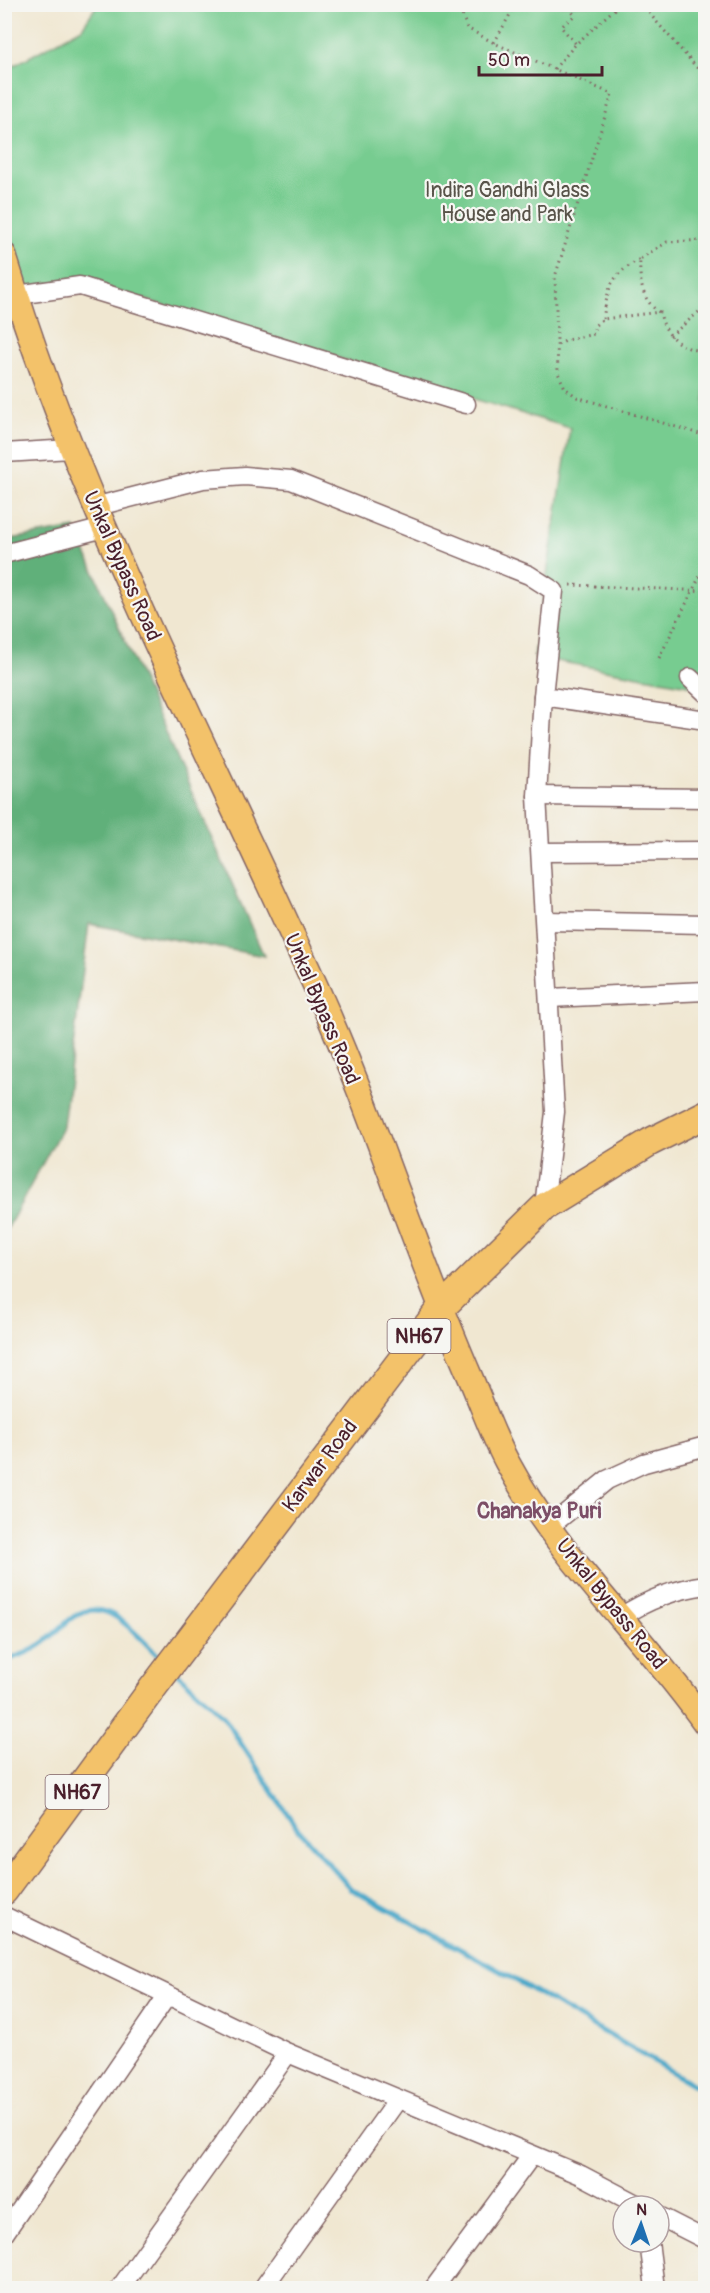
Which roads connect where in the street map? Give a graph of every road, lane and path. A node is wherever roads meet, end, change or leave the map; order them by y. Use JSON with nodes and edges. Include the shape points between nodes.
{"nodes":[{"id":1,"x":458,"y":4,"type":"edge"},
{"id":2,"x":516,"y":4,"type":"edge"},
{"id":3,"x":564,"y":4,"type":"edge"},
{"id":4,"x":620,"y":4,"type":"edge"},
{"id":5,"x":641,"y":4,"type":"edge"},
{"id":6,"x":494,"y":43,"type":"junction"},
{"id":7,"x":576,"y":44,"type":"junction"},
{"id":8,"x":554,"y":69,"type":"junction"},
{"id":9,"x":705,"y":78,"type":"edge"},
{"id":10,"x":705,"y":240,"type":"edge"},
{"id":11,"x":4,"y":255,"type":"edge"},
{"id":12,"x":640,"y":259,"type":"junction"},
{"id":13,"x":16,"y":296,"type":"junction"},
{"id":14,"x":705,"y":306,"type":"edge"},
{"id":15,"x":660,"y":312,"type":"junction"},
{"id":16,"x":603,"y":319,"type":"junction"},
{"id":17,"x":670,"y":336,"type":"junction"},
{"id":18,"x":558,"y":345,"type":"junction"},
{"id":19,"x":705,"y":351,"type":"edge"},
{"id":20,"x":466,"y":404,"type":"dead end"},
{"id":21,"x":705,"y":436,"type":"edge"},
{"id":22,"x":72,"y":449,"type":"junction"},
{"id":23,"x":4,"y":453,"type":"edge"},
{"id":24,"x":99,"y":517,"type":"junction"},
{"id":25,"x":4,"y":554,"type":"edge"},
{"id":26,"x":705,"y":564,"type":"edge"},
{"id":27,"x":693,"y":589,"type":"junction"},
{"id":28,"x":554,"y":591,"type":"junction"},
{"id":29,"x":705,"y":591,"type":"edge"},
{"id":30,"x":659,"y":658,"type":"dead end"},
{"id":31,"x":690,"y":678,"type":"dead end"},
{"id":32,"x":705,"y":693,"type":"edge"},
{"id":33,"x":543,"y":696,"type":"junction"},
{"id":34,"x":705,"y":720,"type":"edge"},
{"id":35,"x":537,"y":796,"type":"junction"},
{"id":36,"x":705,"y":798,"type":"edge"},
{"id":37,"x":705,"y":851,"type":"edge"},
{"id":38,"x":541,"y":852,"type":"junction"},
{"id":39,"x":546,"y":921,"type":"junction"},
{"id":40,"x":705,"y":924,"type":"edge"},
{"id":41,"x":705,"y":991,"type":"edge"},
{"id":42,"x":549,"y":998,"type":"junction"},
{"id":43,"x":705,"y":1114,"type":"edge"},
{"id":44,"x":544,"y":1207,"type":"junction"},
{"id":45,"x":440,"y":1309,"type":"junction"},
{"id":46,"x":705,"y":1446,"type":"edge"},
{"id":47,"x":549,"y":1527,"type":"junction"},
{"id":48,"x":705,"y":1585,"type":"edge"},
{"id":49,"x":621,"y":1617,"type":"junction"},
{"id":50,"x":705,"y":1724,"type":"edge"},
{"id":51,"x":4,"y":1891,"type":"edge"},
{"id":52,"x":4,"y":1916,"type":"edge"},
{"id":53,"x":167,"y":1996,"type":"junction"},
{"id":54,"x":288,"y":2053,"type":"junction"},
{"id":55,"x":398,"y":2099,"type":"junction"},
{"id":56,"x":532,"y":2155,"type":"junction"},
{"id":57,"x":617,"y":2194,"type":"edge"},
{"id":58,"x":671,"y":2222,"type":"edge"},
{"id":59,"x":4,"y":2234,"type":"edge"},
{"id":60,"x":705,"y":2240,"type":"edge"},
{"id":61,"x":651,"y":2254,"type":"edge"},
{"id":62,"x":120,"y":2289,"type":"edge"},
{"id":63,"x":263,"y":2289,"type":"edge"},
{"id":64,"x":434,"y":2289,"type":"edge"},
{"id":65,"x":655,"y":2289,"type":"edge"}],
"edges":[{"from":1,"to":6,"type":"path","via":[[467,28]]},
{"from":2,"to":6,"type":"path"},
{"from":3,"to":7,"type":"path","via":[[575,15],[561,27]]},
{"from":4,"to":7,"type":"path"},
{"from":5,"to":9,"type":"path"},
{"from":6,"to":8,"type":"path"},
{"from":7,"to":8,"type":"path"},
{"from":8,"to":18,"type":"path","via":[[612,94],[555,277]]},
{"from":10,"to":12,"type":"path","via":[[667,242]]},
{"from":11,"to":13,"type":"main road","name":"Unkal Bypass Road"},
{"from":12,"to":15,"type":"path","via":[[639,280],[650,306]]},
{"from":12,"to":16,"type":"path","via":[[624,268],[609,285]]},
{"from":13,"to":20,"type":"street","via":[[80,286]]},
{"from":13,"to":22,"type":"main road","name":"Unkal Bypass Road"},
{"from":14,"to":17,"type":"path"},
{"from":15,"to":16,"type":"path"},
{"from":15,"to":17,"type":"path","via":[[663,328]]},
{"from":16,"to":18,"type":"path","via":[[594,326],[594,334]]},
{"from":17,"to":19,"type":"path","via":[[697,351]]},
{"from":18,"to":21,"type":"path","via":[[558,373],[566,388],[577,397]]},
{"from":22,"to":23,"type":"street"},
{"from":22,"to":24,"type":"main road","name":"Unkal Bypass Road"},
{"from":24,"to":25,"type":"street"},
{"from":24,"to":28,"type":"street","via":[[203,479],[245,476],[291,480],[530,574]]},
{"from":24,"to":45,"type":"main road","name":"Unkal Bypass Road","via":[[322,1000]]},
{"from":26,"to":27,"type":"path"},
{"from":27,"to":28,"type":"path","via":[[574,584]]},
{"from":27,"to":29,"type":"path"},
{"from":27,"to":30,"type":"path"},
{"from":28,"to":33,"type":"street"},
{"from":31,"to":32,"type":"street"},
{"from":33,"to":34,"type":"street"},
{"from":33,"to":35,"type":"street"},
{"from":35,"to":36,"type":"street"},
{"from":35,"to":38,"type":"street"},
{"from":37,"to":38,"type":"street"},
{"from":38,"to":39,"type":"street"},
{"from":39,"to":40,"type":"street"},
{"from":39,"to":42,"type":"street"},
{"from":41,"to":42,"type":"street"},
{"from":42,"to":44,"type":"street","via":[[555,1112]]},
{"from":43,"to":44,"type":"highway","name":"Karwar Road","number":"NH67","via":[[650,1142]]},
{"from":44,"to":45,"type":"highway","name":"Karwar Road","number":"NH67"},
{"from":45,"to":47,"type":"main road","name":"Unkal Bypass Road","via":[[507,1462]]},
{"from":45,"to":51,"type":"highway","name":"Karwar Road","number":"NH67"},
{"from":46,"to":47,"type":"street","via":[[644,1463],[607,1480]]},
{"from":47,"to":49,"type":"main road","name":"Unkal Bypass Road"},
{"from":48,"to":49,"type":"street","via":[[681,1588]]},
{"from":49,"to":50,"type":"main road","name":"Unkal Bypass Road","via":[[680,1687]]},
{"from":52,"to":53,"type":"street"},
{"from":53,"to":54,"type":"street"},
{"from":53,"to":59,"type":"street"},
{"from":54,"to":55,"type":"street"},
{"from":54,"to":62,"type":"street"},
{"from":55,"to":56,"type":"street"},
{"from":55,"to":63,"type":"street"},
{"from":56,"to":57,"type":"street"},
{"from":56,"to":64,"type":"street"},
{"from":58,"to":60,"type":"street"},
{"from":61,"to":65,"type":"street"}]}
